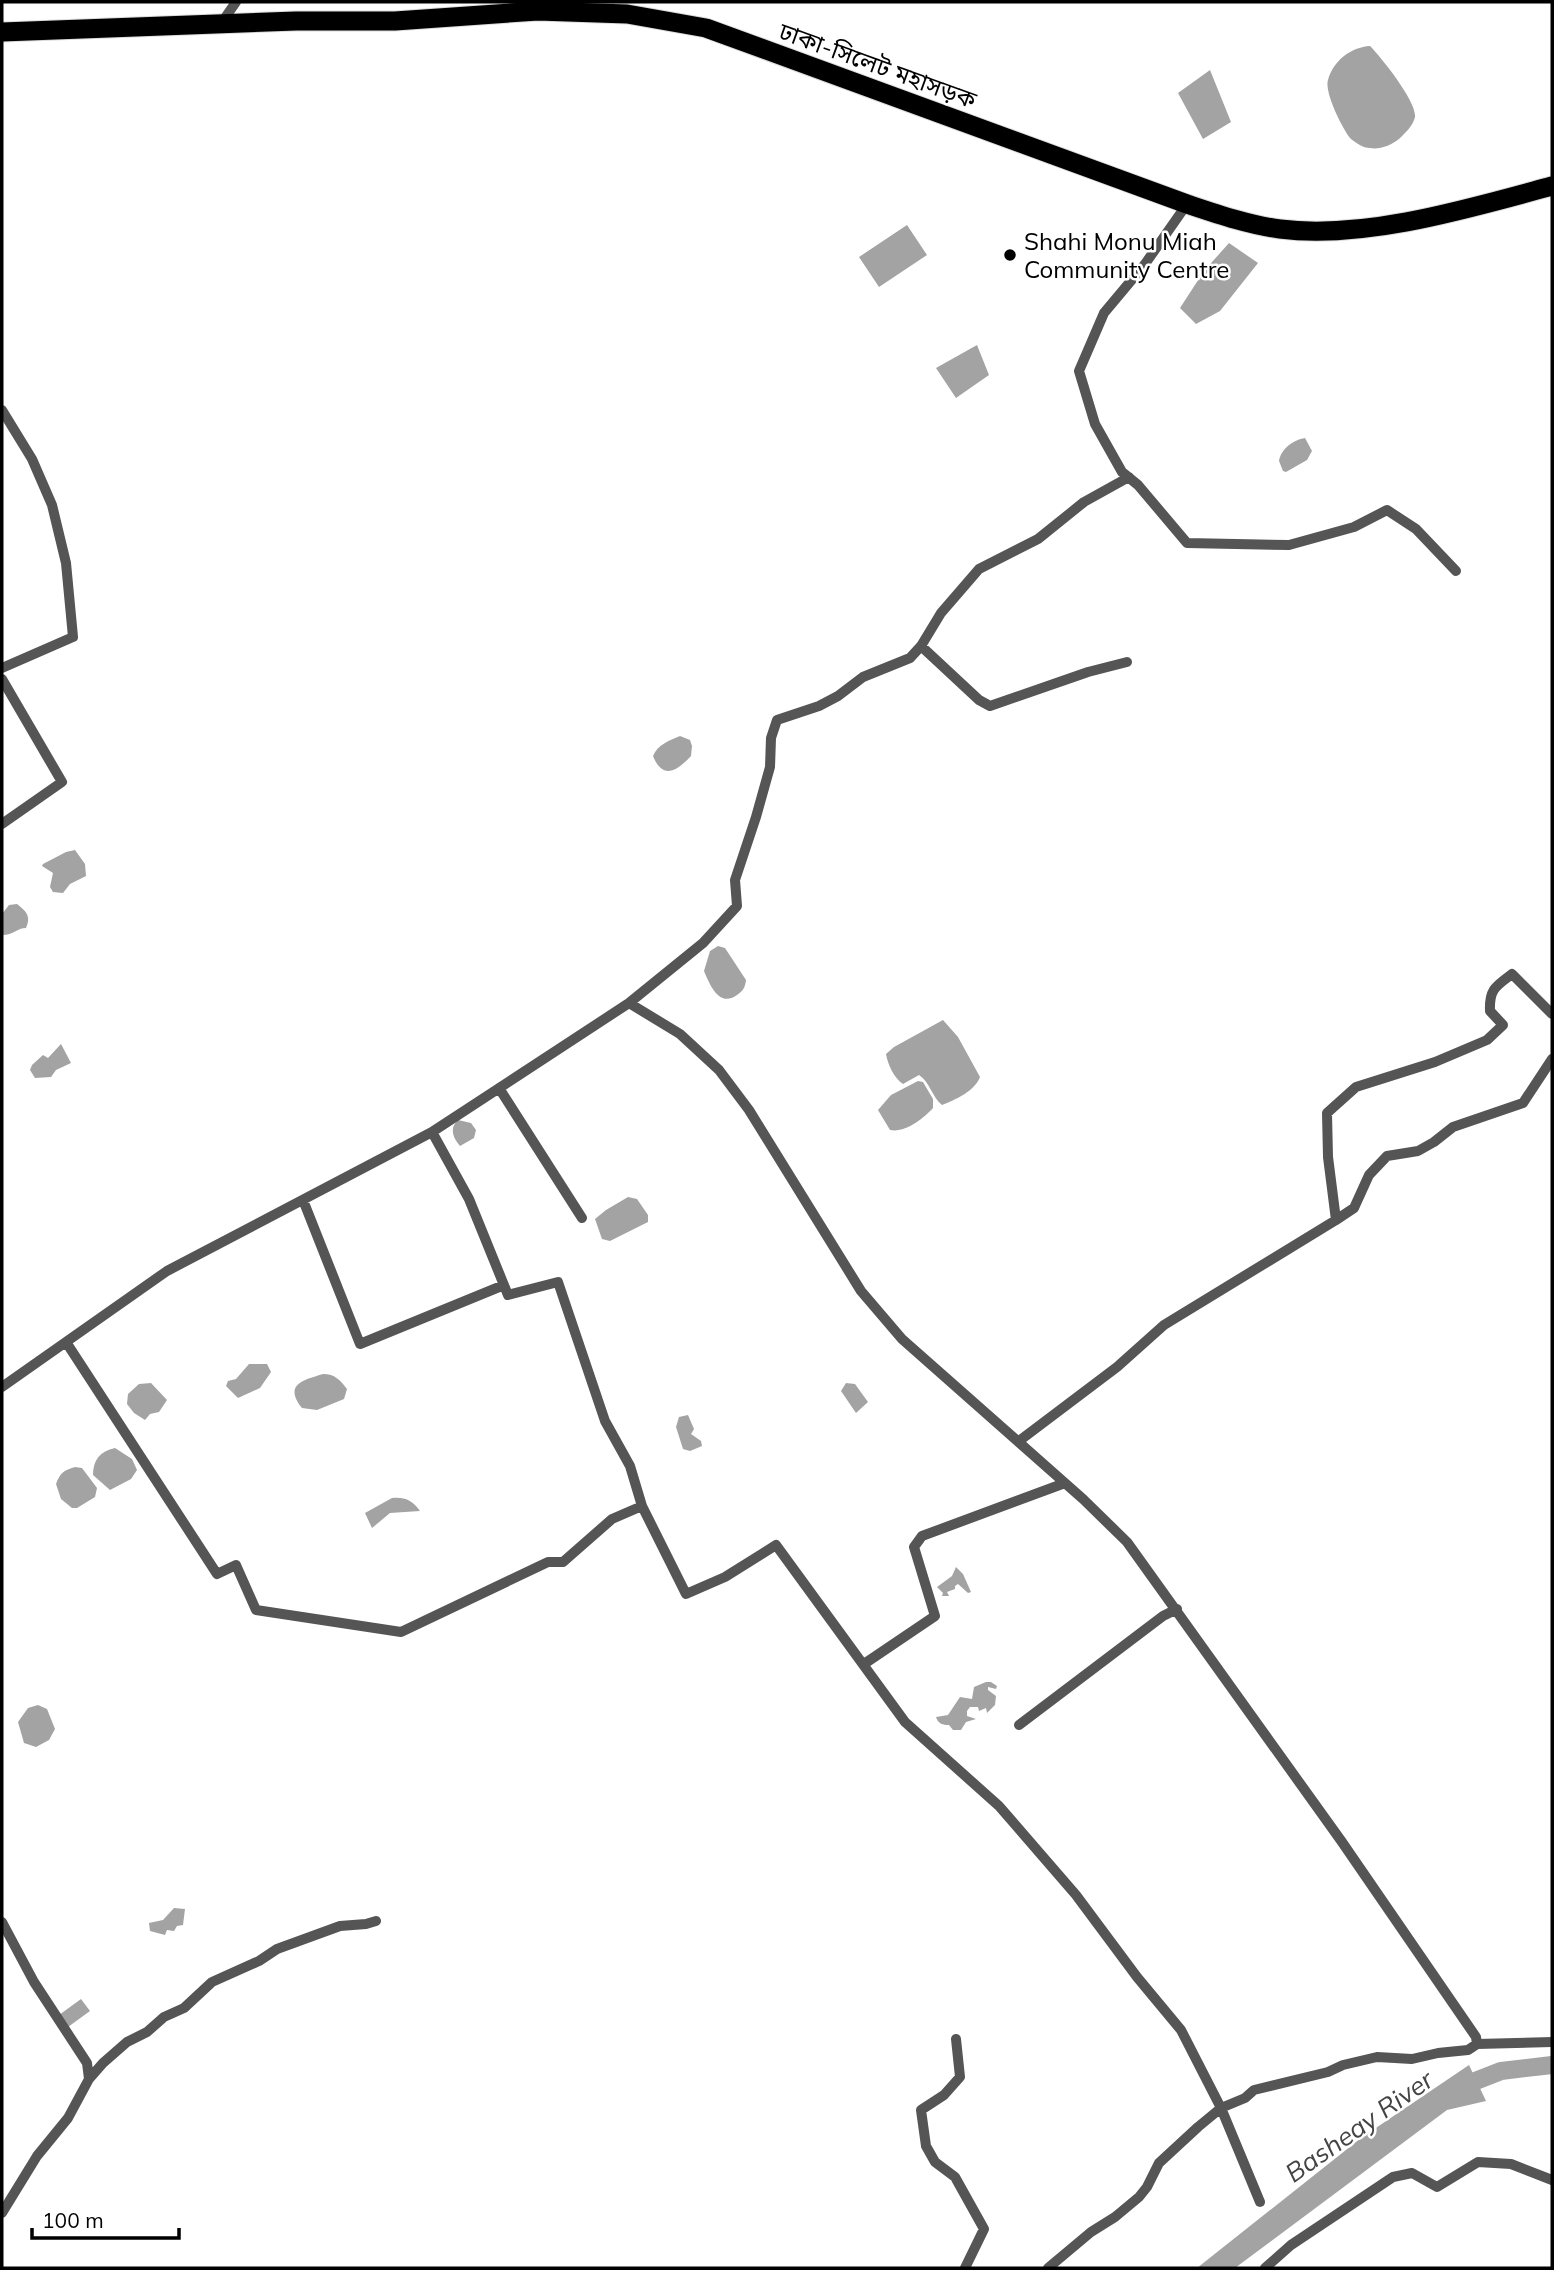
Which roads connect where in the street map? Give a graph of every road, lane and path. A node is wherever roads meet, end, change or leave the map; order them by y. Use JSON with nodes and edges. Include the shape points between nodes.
{"nodes":[{"id":1,"x":236,"y":2,"type":"edge"},
{"id":2,"x":220,"y":24,"type":"junction"},
{"id":3,"x":2,"y":32,"type":"edge"},
{"id":4,"x":1552,"y":186,"type":"edge"},
{"id":5,"x":1187,"y":204,"type":"junction"},
{"id":6,"x":2,"y":411,"type":"edge"},
{"id":7,"x":1129,"y":477,"type":"junction"},
{"id":8,"x":1456,"y":571,"type":"dead end"},
{"id":9,"x":921,"y":646,"type":"junction"},
{"id":10,"x":1127,"y":662,"type":"dead end"},
{"id":11,"x":2,"y":668,"type":"edge"},
{"id":12,"x":2,"y":679,"type":"edge"},
{"id":13,"x":2,"y":824,"type":"edge"},
{"id":14,"x":629,"y":1003,"type":"junction"},
{"id":15,"x":1552,"y":1014,"type":"edge"},
{"id":16,"x":1552,"y":1059,"type":"edge"},
{"id":17,"x":499,"y":1088,"type":"junction"},
{"id":18,"x":432,"y":1132,"type":"junction"},
{"id":19,"x":303,"y":1200,"type":"junction"},
{"id":20,"x":582,"y":1218,"type":"dead end"},
{"id":21,"x":1336,"y":1220,"type":"junction"},
{"id":22,"x":504,"y":1285,"type":"junction"},
{"id":23,"x":66,"y":1342,"type":"junction"},
{"id":24,"x":2,"y":1387,"type":"edge"},
{"id":25,"x":1019,"y":1441,"type":"junction"},
{"id":26,"x":1065,"y":1483,"type":"junction"},
{"id":27,"x":642,"y":1506,"type":"junction"},
{"id":28,"x":1177,"y":1609,"type":"junction"},
{"id":29,"x":864,"y":1664,"type":"junction"},
{"id":30,"x":1018,"y":1725,"type":"dead end"},
{"id":31,"x":376,"y":1921,"type":"dead end"},
{"id":32,"x":2,"y":1922,"type":"edge"},
{"id":33,"x":956,"y":2039,"type":"dead end"},
{"id":34,"x":1552,"y":2042,"type":"edge"},
{"id":35,"x":1477,"y":2044,"type":"junction"},
{"id":36,"x":89,"y":2079,"type":"junction"},
{"id":37,"x":1221,"y":2108,"type":"junction"},
{"id":38,"x":1552,"y":2180,"type":"edge"},
{"id":39,"x":1260,"y":2202,"type":"dead end"},
{"id":40,"x":2,"y":2213,"type":"edge"},
{"id":41,"x":965,"y":2268,"type":"edge"},
{"id":42,"x":1048,"y":2268,"type":"edge"},
{"id":43,"x":1265,"y":2268,"type":"edge"}],
"edges":[{"from":1,"to":2,"type":"street"},
{"from":2,"to":3,"type":"highway","name":"ঢাকা-সিলেট মহাসড়ক"},
{"from":2,"to":5,"type":"highway","name":"ঢাকা-সিলেট মহাসড়ক","via":[[394,21],[538,11],[627,14],[706,28]]},
{"from":4,"to":5,"type":"highway","name":"ঢাকা-সিলেট মহাসড়ক","via":[[1463,209],[1366,228],[1324,231],[1279,229]]},
{"from":5,"to":7,"type":"street","via":[[1104,313],[1079,372],[1095,424]]},
{"from":6,"to":11,"type":"street","via":[[32,459],[52,505],[66,563],[73,637]]},
{"from":7,"to":8,"type":"street","via":[[1187,543],[1289,545],[1354,527],[1387,510],[1416,529]]},
{"from":7,"to":9,"type":"street","via":[[1084,502],[1038,539],[979,569],[941,613]]},
{"from":9,"to":10,"type":"street","via":[[990,706]]},
{"from":9,"to":14,"type":"street","via":[[909,658],[863,677],[819,706],[777,720],[770,767],[735,880],[737,905],[703,943]]},
{"from":12,"to":13,"type":"street","via":[[62,782]]},
{"from":14,"to":17,"type":"street"},
{"from":14,"to":25,"type":"street","via":[[680,1034],[719,1070],[749,1110],[860,1291],[902,1339]]},
{"from":15,"to":21,"type":"street","via":[[1512,974],[1489,996],[1489,1011],[1503,1026],[1487,1040],[1356,1087],[1327,1113]]},
{"from":16,"to":21,"type":"street","via":[[1523,1104],[1454,1127],[1418,1150],[1387,1156],[1369,1175],[1354,1208]]},
{"from":17,"to":18,"type":"street"},
{"from":17,"to":20,"type":"street"},
{"from":18,"to":19,"type":"street"},
{"from":18,"to":22,"type":"street","via":[[469,1199]]},
{"from":19,"to":22,"type":"street","via":[[360,1344]]},
{"from":19,"to":23,"type":"street","via":[[167,1271]]},
{"from":21,"to":25,"type":"street","via":[[1164,1325]]},
{"from":22,"to":27,"type":"street","via":[[508,1295],[558,1282],[605,1421],[629,1466]]},
{"from":23,"to":24,"type":"street"},
{"from":23,"to":27,"type":"street","via":[[217,1574],[236,1565],[256,1610],[401,1632],[548,1562],[563,1562],[612,1519]]},
{"from":25,"to":26,"type":"street"},
{"from":26,"to":28,"type":"street","via":[[1127,1542]]},
{"from":26,"to":29,"type":"street","via":[[922,1536],[914,1547],[935,1616]]},
{"from":27,"to":29,"type":"street","via":[[686,1594],[725,1577],[776,1545]]},
{"from":28,"to":30,"type":"street"},
{"from":28,"to":35,"type":"street","via":[[1358,1865]]},
{"from":29,"to":37,"type":"street","via":[[905,1722],[999,1806],[1076,1895],[1181,2030]]},
{"from":31,"to":36,"type":"street","via":[[340,1926],[212,1982],[184,2008],[127,2042]]},
{"from":32,"to":36,"type":"street","via":[[34,1982],[87,2063]]},
{"from":33,"to":41,"type":"street","via":[[960,2077],[921,2110],[926,2146],[935,2162],[956,2177],[984,2229]]},
{"from":34,"to":35,"type":"street"},
{"from":35,"to":37,"type":"street","via":[[1468,2050],[1412,2059],[1377,2057],[1351,2063],[1254,2090]]},
{"from":36,"to":40,"type":"street","via":[[68,2118],[37,2156]]},
{"from":37,"to":39,"type":"street"},
{"from":37,"to":42,"type":"street","via":[[1159,2163],[1139,2197]]},
{"from":38,"to":43,"type":"street","via":[[1511,2164],[1478,2162],[1437,2187],[1412,2173],[1393,2177],[1291,2245]]}]}
